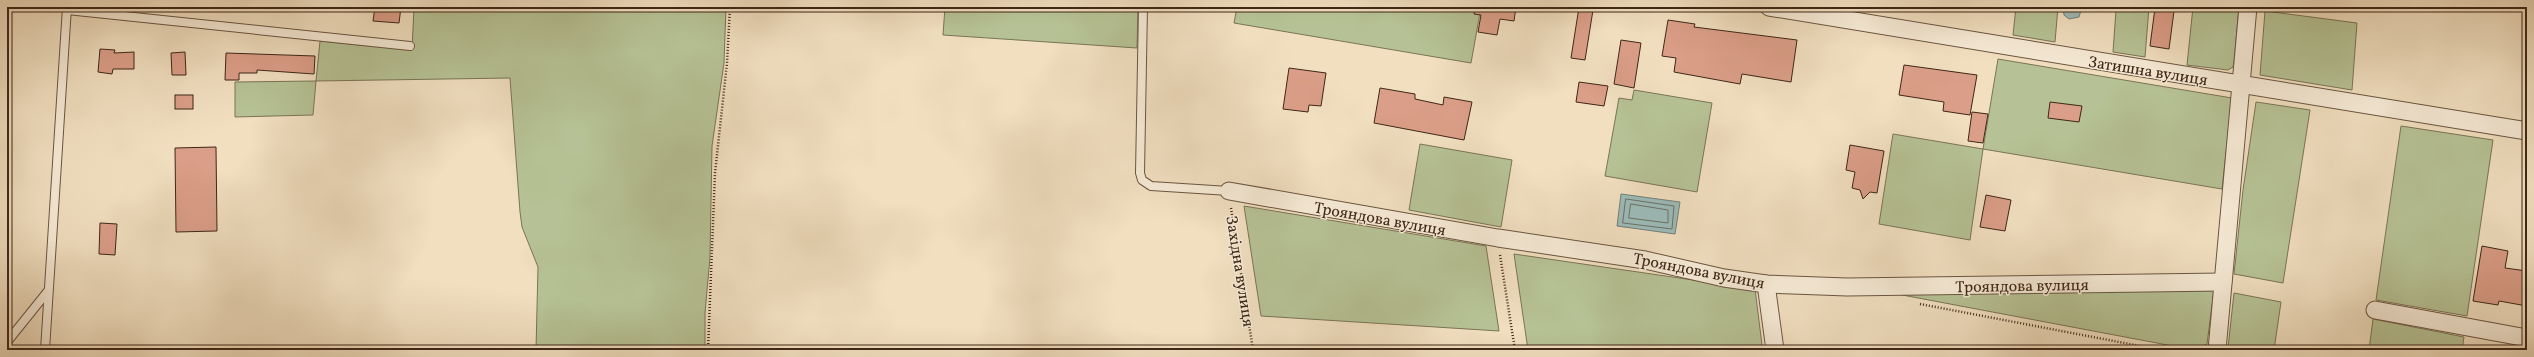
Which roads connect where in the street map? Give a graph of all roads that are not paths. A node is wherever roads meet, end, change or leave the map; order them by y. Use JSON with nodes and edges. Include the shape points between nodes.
{"nodes":[{"id":1,"x":1143,"y":7,"type":"edge"},
{"id":2,"x":1769,"y":7,"type":"edge"},
{"id":3,"x":2248,"y":7,"type":"edge"},
{"id":4,"x":67,"y":9,"type":"edge"},
{"id":5,"x":410,"y":46,"type":"dead end"},
{"id":6,"x":2240,"y":86,"type":"junction"},
{"id":7,"x":2527,"y":132,"type":"edge"},
{"id":8,"x":1229,"y":191,"type":"joint"},
{"id":9,"x":2223,"y":282,"type":"junction"},
{"id":10,"x":1766,"y":284,"type":"junction"},
{"id":11,"x":48,"y":291,"type":"junction"},
{"id":12,"x":2375,"y":310,"type":"dead end"},
{"id":13,"x":2527,"y":338,"type":"edge"},
{"id":14,"x":7,"y":342,"type":"edge"},
{"id":15,"x":45,"y":350,"type":"edge"},
{"id":16,"x":1775,"y":350,"type":"edge"},
{"id":17,"x":2217,"y":350,"type":"edge"}],
"edges":[{"from":1,"to":8,"type":"lane","via":[[1140,173],[1142,180],[1151,186]]},
{"from":2,"to":6,"type":"street","name":"Затишна вулиця"},
{"from":3,"to":6,"type":"street"},
{"from":4,"to":5,"type":"lane"},
{"from":4,"to":11,"type":"lane"},
{"from":6,"to":7,"type":"street","name":"Затишна вулиця"},
{"from":6,"to":9,"type":"street"},
{"from":8,"to":10,"type":"street","name":"Трояндова вулиця","via":[[1498,238],[1645,260],[1724,278]]},
{"from":9,"to":10,"type":"street","name":"Трояндова вулиця","via":[[1847,287]]},
{"from":9,"to":17,"type":"street"},
{"from":10,"to":16,"type":"street"},
{"from":11,"to":14,"type":"lane"},
{"from":11,"to":15,"type":"lane"},
{"from":12,"to":13,"type":"street"}]}
